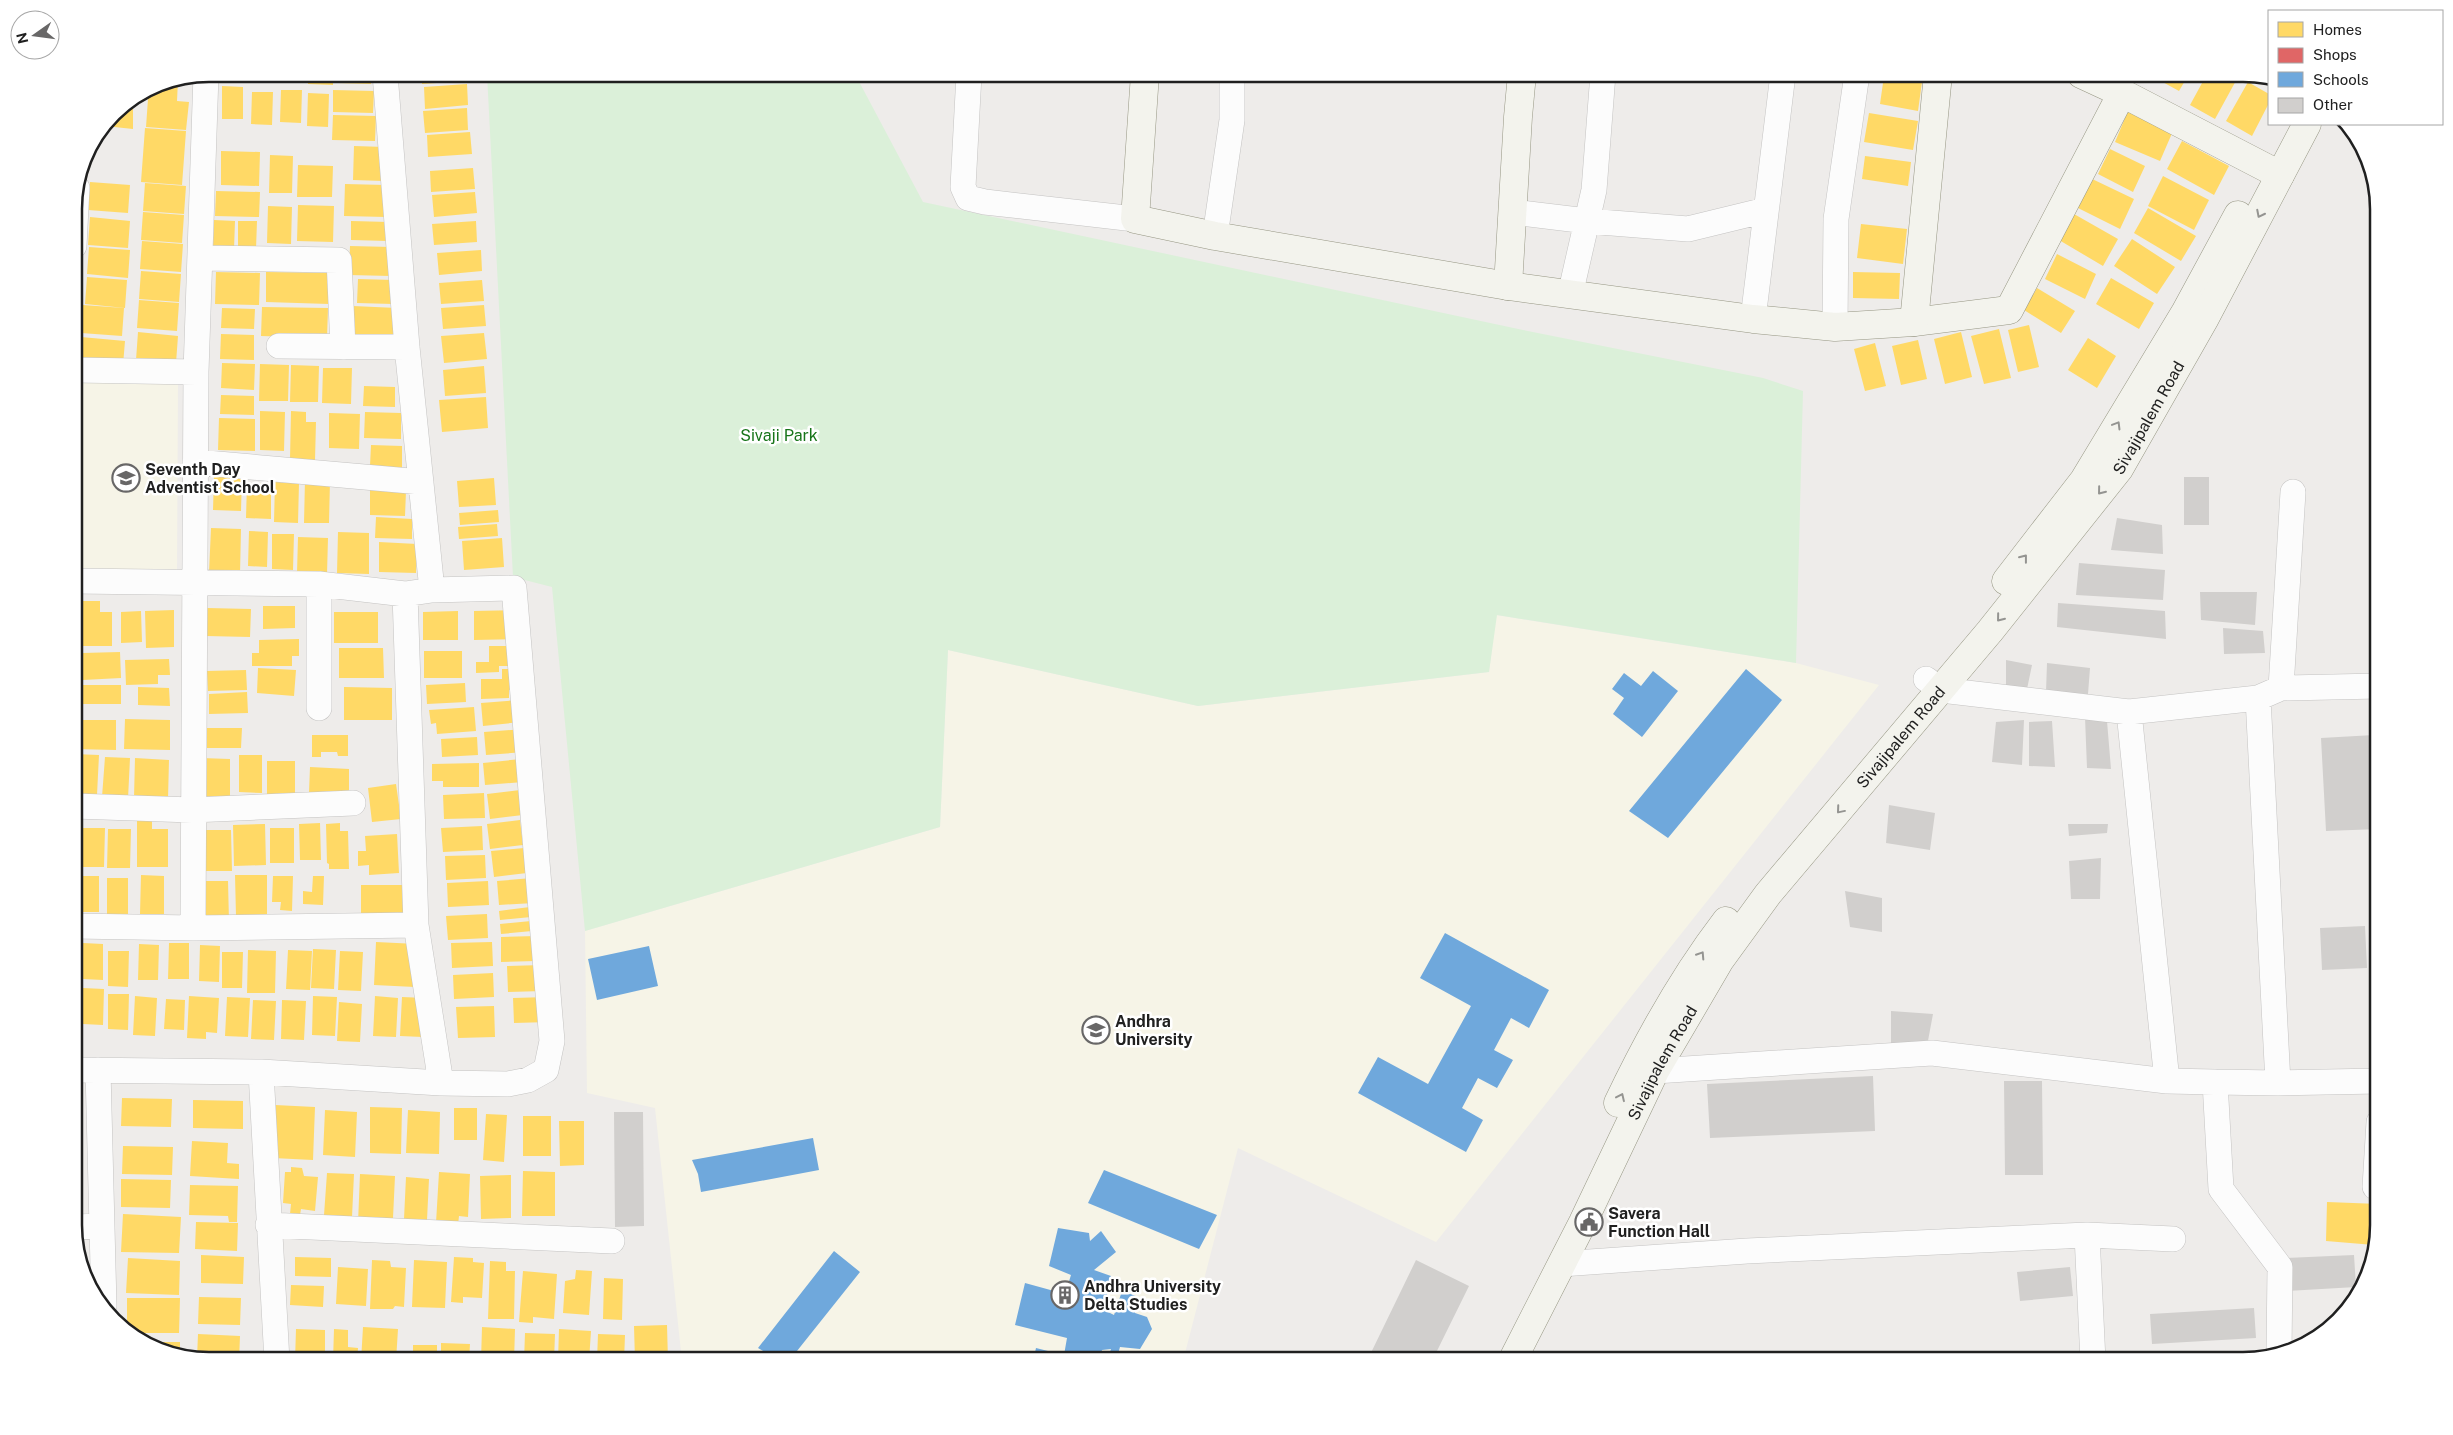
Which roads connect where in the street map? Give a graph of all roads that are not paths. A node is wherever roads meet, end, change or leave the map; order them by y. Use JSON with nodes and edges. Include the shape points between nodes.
{"nodes":[{"id":1,"x":206,"y":83,"type":"edge"},
{"id":2,"x":386,"y":83,"type":"edge"},
{"id":3,"x":969,"y":83,"type":"edge"},
{"id":4,"x":1144,"y":83,"type":"edge"},
{"id":5,"x":1232,"y":83,"type":"edge"},
{"id":6,"x":1521,"y":83,"type":"edge"},
{"id":7,"x":1602,"y":83,"type":"edge"},
{"id":8,"x":1782,"y":83,"type":"edge"},
{"id":9,"x":1857,"y":83,"type":"edge"},
{"id":10,"x":1937,"y":83,"type":"edge"},
{"id":11,"x":2102,"y":83,"type":"edge"},
{"id":12,"x":2122,"y":92,"type":"junction"},
{"id":13,"x":2286,"y":125,"type":"edge"},
{"id":14,"x":2306,"y":125,"type":"edge"},
{"id":15,"x":2272,"y":171,"type":"junction"},
{"id":16,"x":1766,"y":210,"type":"junction"},
{"id":17,"x":1512,"y":212,"type":"junction"},
{"id":18,"x":1135,"y":219,"type":"junction"},
{"id":19,"x":1587,"y":221,"type":"junction"},
{"id":20,"x":1215,"y":236,"type":"junction"},
{"id":21,"x":200,"y":258,"type":"junction"},
{"id":22,"x":1508,"y":286,"type":"junction"},
{"id":23,"x":1570,"y":295,"type":"junction"},
{"id":24,"x":1753,"y":319,"type":"junction"},
{"id":25,"x":1914,"y":322,"type":"junction"},
{"id":26,"x":1835,"y":327,"type":"junction"},
{"id":27,"x":279,"y":346,"type":"dead end"},
{"id":28,"x":344,"y":347,"type":"junction"},
{"id":29,"x":407,"y":347,"type":"junction"},
{"id":30,"x":83,"y":370,"type":"edge"},
{"id":31,"x":196,"y":372,"type":"junction"},
{"id":32,"x":195,"y":462,"type":"junction"},
{"id":33,"x":421,"y":482,"type":"junction"},
{"id":34,"x":2293,"y":492,"type":"dead end"},
{"id":35,"x":83,"y":581,"type":"edge"},
{"id":36,"x":193,"y":583,"type":"junction"},
{"id":37,"x":320,"y":584,"type":"junction"},
{"id":38,"x":432,"y":590,"type":"junction"},
{"id":39,"x":405,"y":594,"type":"junction"},
{"id":40,"x":1933,"y":684,"type":"junction"},
{"id":41,"x":2370,"y":686,"type":"edge"},
{"id":42,"x":2281,"y":688,"type":"junction"},
{"id":43,"x":2258,"y":698,"type":"junction"},
{"id":44,"x":319,"y":708,"type":"dead end"},
{"id":45,"x":2129,"y":712,"type":"junction"},
{"id":46,"x":353,"y":803,"type":"dead end"},
{"id":47,"x":83,"y":806,"type":"edge"},
{"id":48,"x":192,"y":810,"type":"junction"},
{"id":49,"x":416,"y":925,"type":"junction"},
{"id":50,"x":83,"y":926,"type":"edge"},
{"id":51,"x":193,"y":928,"type":"junction"},
{"id":52,"x":86,"y":1070,"type":"edge"},
{"id":53,"x":1655,"y":1071,"type":"junction"},
{"id":54,"x":261,"y":1072,"type":"junction"},
{"id":55,"x":2167,"y":1081,"type":"junction"},
{"id":56,"x":2370,"y":1081,"type":"edge"},
{"id":57,"x":2215,"y":1082,"type":"junction"},
{"id":58,"x":441,"y":1083,"type":"junction"},
{"id":59,"x":2278,"y":1083,"type":"junction"},
{"id":60,"x":268,"y":1225,"type":"junction"},
{"id":61,"x":101,"y":1226,"type":"junction"},
{"id":62,"x":83,"y":1227,"type":"edge"},
{"id":63,"x":2087,"y":1235,"type":"junction"},
{"id":64,"x":2172,"y":1239,"type":"dead end"},
{"id":65,"x":612,"y":1241,"type":"dead end"},
{"id":66,"x":1561,"y":1264,"type":"junction"},
{"id":67,"x":104,"y":1295,"type":"edge"},
{"id":68,"x":2279,"y":1347,"type":"edge"},
{"id":69,"x":276,"y":1352,"type":"edge"},
{"id":70,"x":1497,"y":1352,"type":"edge"},
{"id":71,"x":1517,"y":1352,"type":"edge"},
{"id":72,"x":2093,"y":1352,"type":"edge"}],
"edges":[{"from":1,"to":21,"type":"street"},
{"from":2,"to":29,"type":"street"},
{"from":3,"to":18,"type":"street","via":[[963,187],[968,198]]},
{"from":4,"to":18,"type":"main road"},
{"from":5,"to":20,"type":"street","via":[[1232,120]]},
{"from":6,"to":17,"type":"main road"},
{"from":7,"to":19,"type":"street","via":[[1594,190]]},
{"from":8,"to":16,"type":"street"},
{"from":9,"to":26,"type":"street","via":[[1836,219]]},
{"from":10,"to":25,"type":"main road"},
{"from":11,"to":12,"type":"main road"},
{"from":12,"to":15,"type":"main road"},
{"from":12,"to":25,"type":"main road","via":[[2008,310]]},
{"from":13,"to":15,"type":"main road","name":"Sivajipalem Road"},
{"from":14,"to":15,"type":"main road","name":"Sivajipalem Road"},
{"from":15,"to":40,"type":"main road","name":"Sivajipalem Road","via":[[2205,318],[2119,469]]},
{"from":16,"to":19,"type":"street","via":[[1688,229]]},
{"from":16,"to":24,"type":"street"},
{"from":17,"to":19,"type":"street"},
{"from":17,"to":22,"type":"main road"},
{"from":18,"to":20,"type":"main road"},
{"from":19,"to":23,"type":"street"},
{"from":20,"to":22,"type":"main road"},
{"from":21,"to":28,"type":"street","via":[[339,260]]},
{"from":21,"to":31,"type":"street"},
{"from":22,"to":23,"type":"main road"},
{"from":23,"to":24,"type":"main road"},
{"from":24,"to":26,"type":"main road"},
{"from":25,"to":26,"type":"main road"},
{"from":27,"to":28,"type":"street"},
{"from":28,"to":29,"type":"street"},
{"from":29,"to":33,"type":"street"},
{"from":30,"to":31,"type":"street"},
{"from":31,"to":32,"type":"street"},
{"from":32,"to":33,"type":"street"},
{"from":32,"to":36,"type":"street"},
{"from":33,"to":38,"type":"street"},
{"from":34,"to":42,"type":"street"},
{"from":35,"to":36,"type":"street"},
{"from":36,"to":37,"type":"street"},
{"from":36,"to":48,"type":"street"},
{"from":37,"to":39,"type":"street"},
{"from":37,"to":44,"type":"street"},
{"from":38,"to":39,"type":"street"},
{"from":38,"to":58,"type":"street","via":[[514,588],[552,1041],[546,1070],[528,1080],[508,1084]]},
{"from":39,"to":49,"type":"street"},
{"from":40,"to":45,"type":"street"},
{"from":40,"to":53,"type":"main road","name":"Sivajipalem Road","one_way":true,"via":[[1720,960]]},
{"from":70,"to":40,"type":"main road","name":"Sivajipalem Road","one_way":true,"via":[[1638,1062],[1702,953],[1754,884]]},
{"from":41,"to":42,"type":"street"},
{"from":42,"to":43,"type":"street"},
{"from":43,"to":45,"type":"street"},
{"from":43,"to":59,"type":"street"},
{"from":45,"to":55,"type":"street"},
{"from":46,"to":48,"type":"street"},
{"from":47,"to":48,"type":"street"},
{"from":48,"to":51,"type":"street"},
{"from":49,"to":51,"type":"street"},
{"from":49,"to":58,"type":"street"},
{"from":50,"to":51,"type":"street"},
{"from":52,"to":54,"type":"street"},
{"from":52,"to":61,"type":"street"},
{"from":53,"to":55,"type":"street","via":[[1932,1054]]},
{"from":53,"to":66,"type":"main road","name":"Sivajipalem Road"},
{"from":54,"to":58,"type":"street"},
{"from":54,"to":60,"type":"street"},
{"from":55,"to":57,"type":"street"},
{"from":56,"to":59,"type":"street"},
{"from":57,"to":59,"type":"street"},
{"from":57,"to":68,"type":"street","via":[[2221,1189],[2280,1267]]},
{"from":60,"to":65,"type":"street"},
{"from":60,"to":69,"type":"street"},
{"from":61,"to":62,"type":"street"},
{"from":61,"to":67,"type":"street"},
{"from":63,"to":64,"type":"street"},
{"from":63,"to":66,"type":"street","via":[[1747,1251]]},
{"from":63,"to":72,"type":"street"},
{"from":66,"to":71,"type":"main road","name":"Sivajipalem Road"}]}
